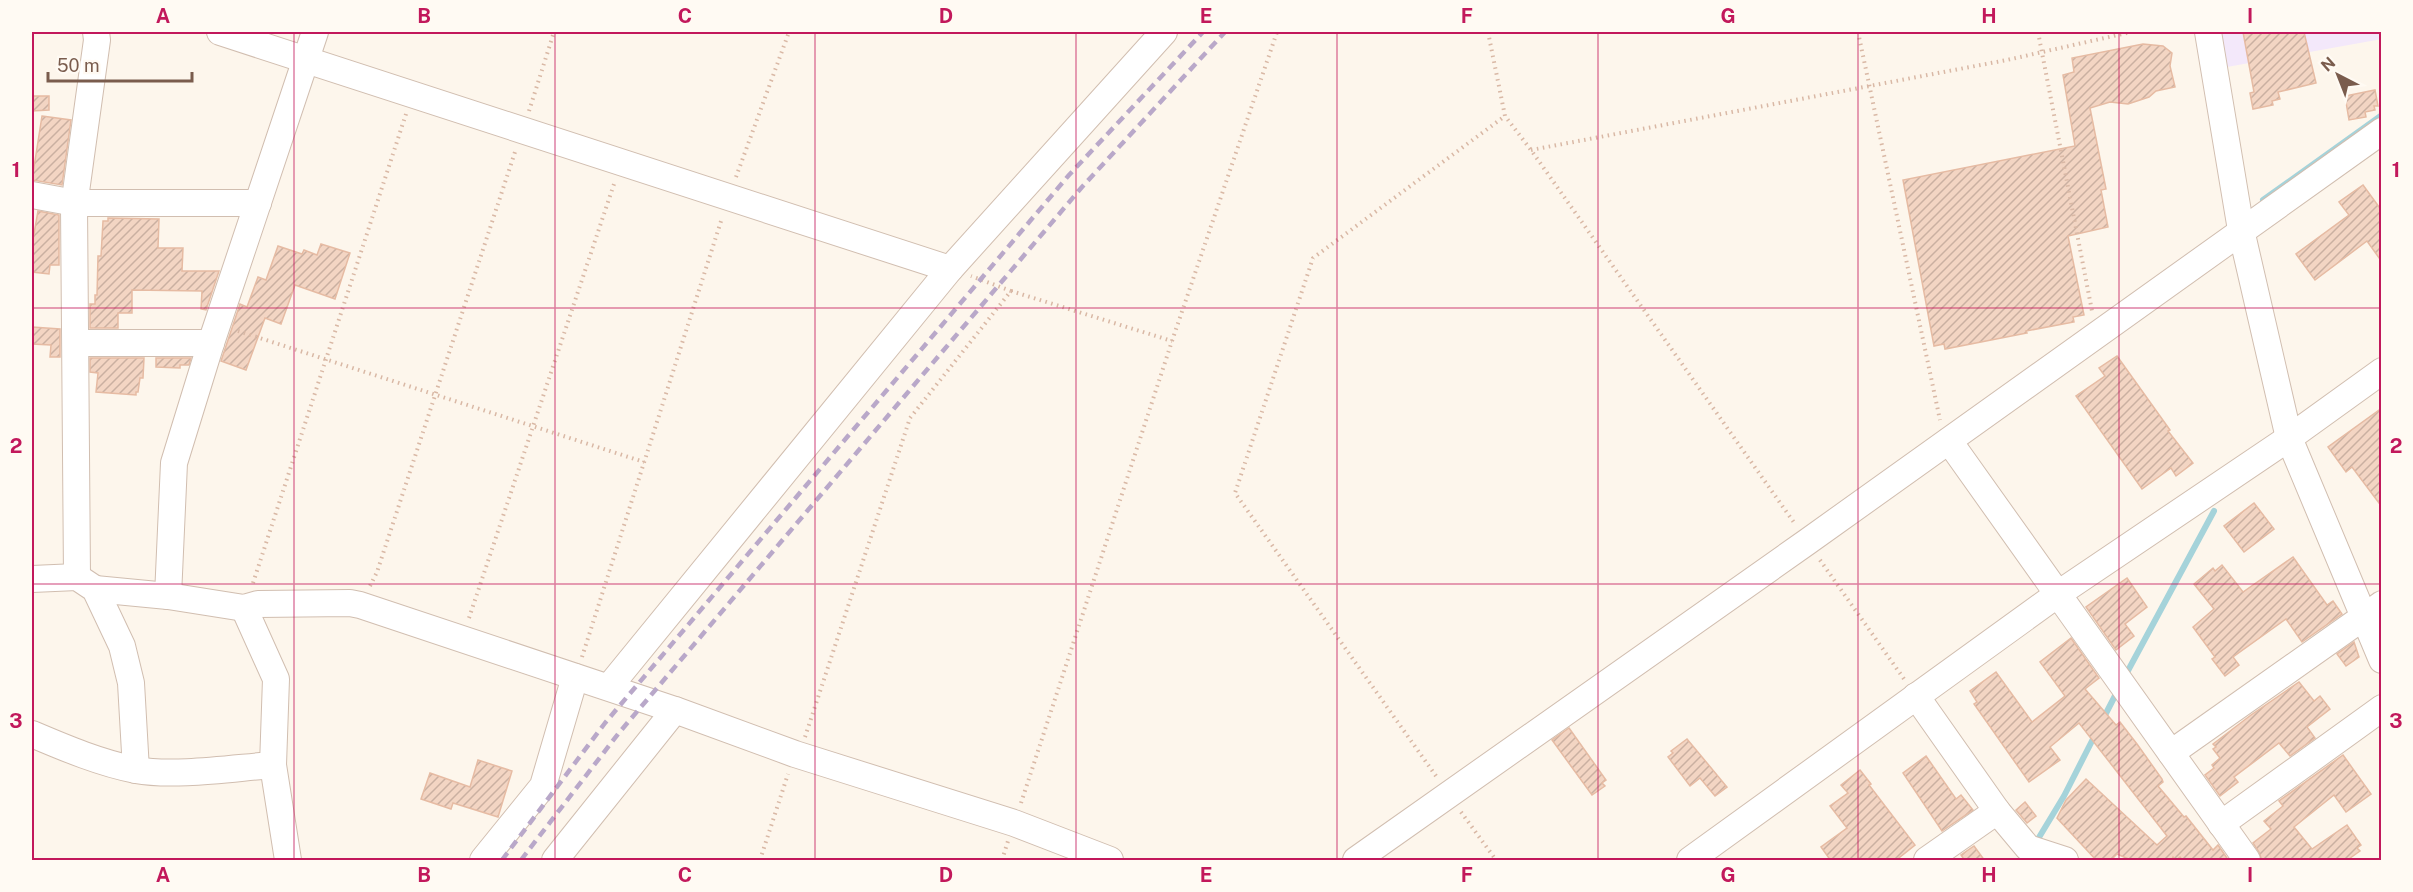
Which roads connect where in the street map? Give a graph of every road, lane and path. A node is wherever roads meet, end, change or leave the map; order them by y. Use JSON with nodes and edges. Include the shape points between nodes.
{"nodes":[{"id":1,"x":96,"y":32,"type":"edge"},
{"id":2,"x":220,"y":32,"type":"edge"},
{"id":3,"x":315,"y":32,"type":"edge"},
{"id":4,"x":554,"y":32,"type":"edge"},
{"id":5,"x":789,"y":32,"type":"edge"},
{"id":6,"x":1164,"y":32,"type":"edge"},
{"id":7,"x":1277,"y":32,"type":"edge"},
{"id":8,"x":1488,"y":32,"type":"edge"},
{"id":9,"x":1858,"y":32,"type":"edge"},
{"id":10,"x":2038,"y":32,"type":"edge"},
{"id":11,"x":2131,"y":32,"type":"edge"},
{"id":12,"x":2208,"y":32,"type":"edge"},
{"id":13,"x":2042,"y":51,"type":"junction"},
{"id":14,"x":306,"y":60,"type":"junction"},
{"id":15,"x":1869,"y":86,"type":"junction"},
{"id":16,"x":412,"y":94,"type":"junction"},
{"id":17,"x":1505,"y":117,"type":"junction"},
{"id":18,"x":522,"y":130,"type":"junction"},
{"id":19,"x":2382,"y":131,"type":"edge"},
{"id":20,"x":1532,"y":150,"type":"junction"},
{"id":21,"x":621,"y":162,"type":"junction"},
{"id":22,"x":32,"y":195,"type":"edge"},
{"id":23,"x":729,"y":197,"type":"junction"},
{"id":24,"x":75,"y":203,"type":"junction"},
{"id":25,"x":258,"y":203,"type":"junction"},
{"id":26,"x":2241,"y":230,"type":"junction"},
{"id":27,"x":950,"y":268,"type":"junction"},
{"id":28,"x":1011,"y":291,"type":"junction"},
{"id":29,"x":214,"y":333,"type":"junction"},
{"id":30,"x":2097,"y":335,"type":"junction"},
{"id":31,"x":1172,"y":341,"type":"junction"},
{"id":32,"x":76,"y":343,"type":"junction"},
{"id":33,"x":326,"y":358,"type":"junction"},
{"id":34,"x":2382,"y":370,"type":"edge"},
{"id":35,"x":436,"y":394,"type":"junction"},
{"id":36,"x":533,"y":426,"type":"junction"},
{"id":37,"x":1955,"y":436,"type":"junction"},
{"id":38,"x":2289,"y":438,"type":"junction"},
{"id":39,"x":644,"y":462,"type":"junction"},
{"id":40,"x":1807,"y":542,"type":"junction"},
{"id":41,"x":32,"y":579,"type":"edge"},
{"id":42,"x":86,"y":583,"type":"junction"},
{"id":43,"x":2058,"y":594,"type":"junction"},
{"id":44,"x":168,"y":596,"type":"junction"},
{"id":45,"x":360,"y":605,"type":"junction"},
{"id":46,"x":246,"y":608,"type":"junction"},
{"id":47,"x":2372,"y":611,"type":"edge"},
{"id":48,"x":462,"y":639,"type":"junction"},
{"id":49,"x":2382,"y":660,"type":"edge"},
{"id":50,"x":575,"y":677,"type":"junction"},
{"id":51,"x":609,"y":687,"type":"junction"},
{"id":52,"x":1916,"y":696,"type":"junction"},
{"id":53,"x":2382,"y":708,"type":"edge"},
{"id":54,"x":675,"y":710,"type":"junction"},
{"id":55,"x":32,"y":734,"type":"edge"},
{"id":56,"x":2171,"y":753,"type":"junction"},
{"id":57,"x":795,"y":754,"type":"junction"},
{"id":58,"x":273,"y":765,"type":"junction"},
{"id":59,"x":136,"y":770,"type":"junction"},
{"id":60,"x":1449,"y":794,"type":"junction"},
{"id":61,"x":1997,"y":811,"type":"junction"},
{"id":62,"x":1014,"y":823,"type":"junction"},
{"id":63,"x":2221,"y":824,"type":"junction"},
{"id":64,"x":2024,"y":854,"type":"edge"},
{"id":65,"x":288,"y":861,"type":"edge"},
{"id":66,"x":483,"y":861,"type":"edge"},
{"id":67,"x":555,"y":861,"type":"edge"},
{"id":68,"x":760,"y":861,"type":"edge"},
{"id":69,"x":1002,"y":861,"type":"edge"},
{"id":70,"x":1110,"y":861,"type":"edge"},
{"id":71,"x":1356,"y":861,"type":"edge"},
{"id":72,"x":1496,"y":861,"type":"edge"},
{"id":73,"x":1690,"y":861,"type":"edge"},
{"id":74,"x":1927,"y":861,"type":"edge"},
{"id":75,"x":2065,"y":861,"type":"edge"},
{"id":76,"x":2247,"y":861,"type":"edge"}],
"edges":[{"from":1,"to":24,"type":"street"},
{"from":2,"to":14,"type":"street"},
{"from":3,"to":14,"type":"street"},
{"from":4,"to":18,"type":"path"},
{"from":5,"to":23,"type":"path"},
{"from":6,"to":27,"type":"street"},
{"from":7,"to":31,"type":"path"},
{"from":8,"to":17,"type":"path"},
{"from":9,"to":15,"type":"path"},
{"from":10,"to":13,"type":"path"},
{"from":11,"to":13,"type":"path"},
{"from":12,"to":26,"type":"street"},
{"from":13,"to":15,"type":"path"},
{"from":13,"to":30,"type":"path"},
{"from":14,"to":16,"type":"street"},
{"from":14,"to":25,"type":"street"},
{"from":15,"to":20,"type":"path"},
{"from":15,"to":37,"type":"path","via":[[1940,420]]},
{"from":16,"to":18,"type":"street"},
{"from":16,"to":33,"type":"path"},
{"from":17,"to":20,"type":"path"},
{"from":17,"to":60,"type":"path","via":[[1313,258],[1235,493]]},
{"from":18,"to":21,"type":"street"},
{"from":18,"to":35,"type":"path"},
{"from":19,"to":26,"type":"street"},
{"from":20,"to":40,"type":"path"},
{"from":21,"to":23,"type":"street"},
{"from":21,"to":36,"type":"path"},
{"from":22,"to":24,"type":"street"},
{"from":23,"to":27,"type":"street"},
{"from":23,"to":39,"type":"path"},
{"from":24,"to":25,"type":"street"},
{"from":24,"to":32,"type":"street"},
{"from":25,"to":29,"type":"street"},
{"from":26,"to":30,"type":"street"},
{"from":26,"to":38,"type":"street"},
{"from":27,"to":28,"type":"path"},
{"from":27,"to":51,"type":"street"},
{"from":28,"to":31,"type":"path"},
{"from":28,"to":57,"type":"path","via":[[910,418],[803,742]]},
{"from":29,"to":32,"type":"street"},
{"from":29,"to":33,"type":"path"},
{"from":29,"to":44,"type":"street","via":[[174,463]]},
{"from":30,"to":37,"type":"street"},
{"from":31,"to":62,"type":"path"},
{"from":32,"to":42,"type":"street"},
{"from":33,"to":35,"type":"path"},
{"from":33,"to":46,"type":"path"},
{"from":34,"to":38,"type":"street"},
{"from":35,"to":36,"type":"path"},
{"from":35,"to":45,"type":"path","via":[[376,572]]},
{"from":36,"to":39,"type":"path"},
{"from":36,"to":48,"type":"path"},
{"from":37,"to":40,"type":"street"},
{"from":37,"to":43,"type":"street"},
{"from":38,"to":43,"type":"street"},
{"from":38,"to":47,"type":"street"},
{"from":39,"to":50,"type":"path"},
{"from":40,"to":52,"type":"path"},
{"from":40,"to":60,"type":"street"},
{"from":41,"to":42,"type":"street"},
{"from":42,"to":44,"type":"street"},
{"from":42,"to":59,"type":"street","via":[[122,646],[131,683]]},
{"from":43,"to":52,"type":"street"},
{"from":43,"to":56,"type":"street"},
{"from":44,"to":46,"type":"street"},
{"from":45,"to":46,"type":"street","via":[[258,604]]},
{"from":45,"to":48,"type":"street"},
{"from":46,"to":58,"type":"street","via":[[276,679]]},
{"from":47,"to":49,"type":"street"},
{"from":47,"to":56,"type":"street"},
{"from":48,"to":50,"type":"street"},
{"from":50,"to":51,"type":"street"},
{"from":50,"to":66,"type":"street","via":[[543,786]]},
{"from":51,"to":54,"type":"street"},
{"from":52,"to":61,"type":"street"},
{"from":52,"to":73,"type":"street"},
{"from":53,"to":63,"type":"street"},
{"from":54,"to":57,"type":"street"},
{"from":54,"to":67,"type":"street"},
{"from":55,"to":59,"type":"street"},
{"from":56,"to":63,"type":"street"},
{"from":57,"to":62,"type":"street"},
{"from":57,"to":68,"type":"path"},
{"from":58,"to":59,"type":"street"},
{"from":58,"to":65,"type":"street"},
{"from":60,"to":71,"type":"street"},
{"from":60,"to":72,"type":"path"},
{"from":61,"to":64,"type":"street"},
{"from":61,"to":74,"type":"street"},
{"from":62,"to":69,"type":"path"},
{"from":62,"to":70,"type":"street"},
{"from":63,"to":76,"type":"street"},
{"from":64,"to":75,"type":"street"}]}
